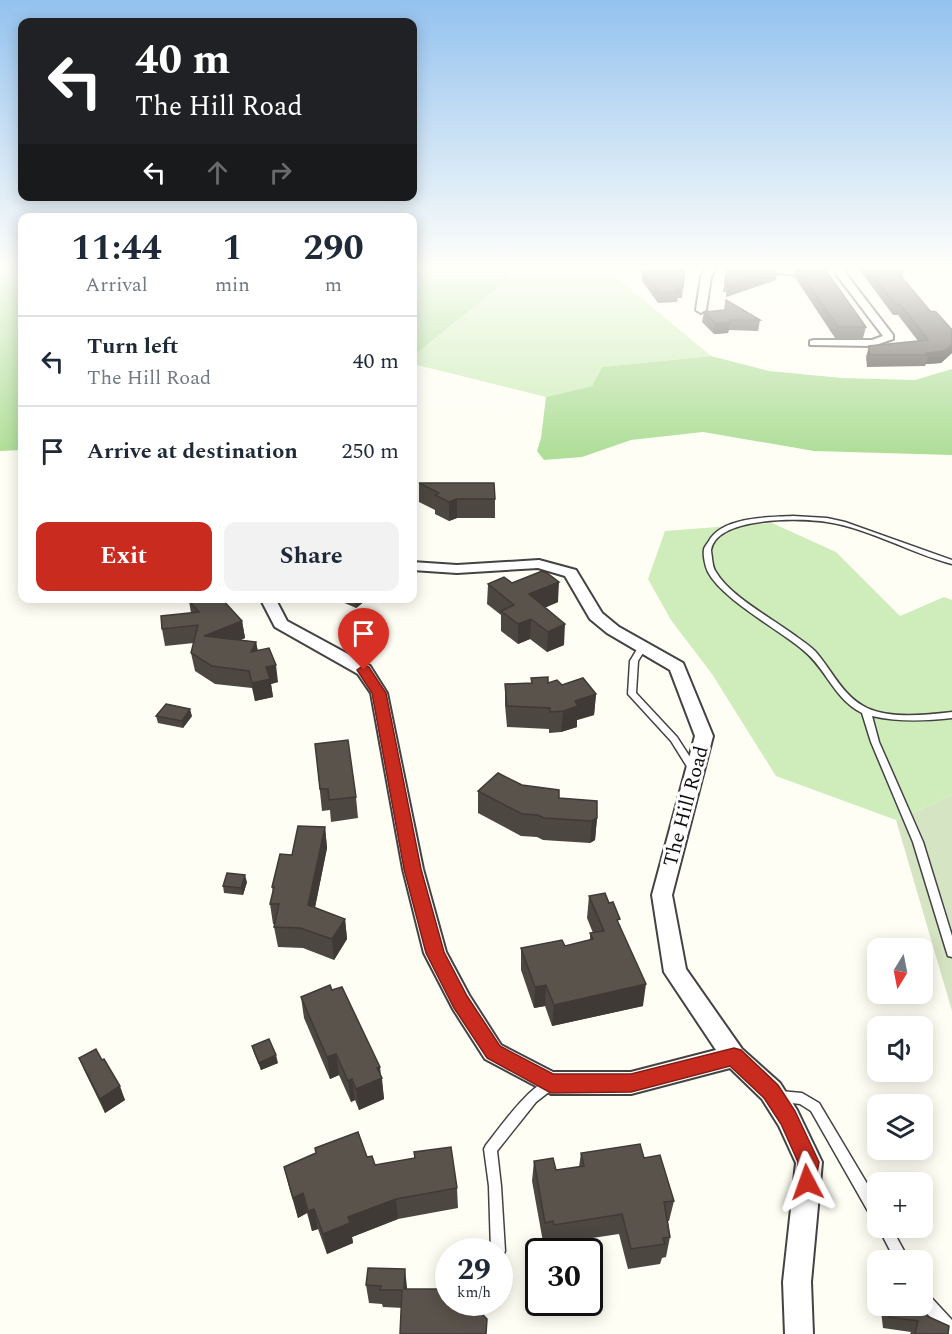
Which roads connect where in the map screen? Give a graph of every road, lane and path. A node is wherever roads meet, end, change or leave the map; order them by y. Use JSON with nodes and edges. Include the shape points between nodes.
{"nodes":[{"id":1,"x":883,"y":329,"type":"edge"},
{"id":2,"x":814,"y":343,"type":"dead end"},
{"id":3,"x":952,"y":562,"type":"edge"},
{"id":4,"x":417,"y":566,"type":"edge"},
{"id":5,"x":270,"y":603,"type":"edge"},
{"id":6,"x":642,"y":648,"type":"junction"},
{"id":7,"x":866,"y":711,"type":"junction"},
{"id":8,"x":952,"y":715,"type":"edge"},
{"id":9,"x":694,"y":771,"type":"junction"},
{"id":10,"x":952,"y":953,"type":"edge"},
{"id":11,"x":734,"y":1056,"type":"junction"},
{"id":12,"x":551,"y":1083,"type":"junction"},
{"id":13,"x":775,"y":1097,"type":"junction"},
{"id":14,"x":867,"y":1196,"type":"edge"},
{"id":15,"x":497,"y":1238,"type":"edge"},
{"id":16,"x":933,"y":1310,"type":"edge"},
{"id":17,"x":952,"y":1330,"type":"edge"},
{"id":18,"x":799,"y":1334,"type":"edge"}],
"edges":[{"from":1,"to":2,"type":"street","via":[[889,337],[873,343]]},
{"from":3,"to":7,"type":"lane","via":[[829,520],[779,516],[749,520],[715,537],[709,550],[709,568],[720,584],[810,651],[840,692]]},
{"from":4,"to":6,"type":"street","name":"The Hill Road","via":[[457,569],[539,564],[571,573],[596,616]]},
{"from":5,"to":12,"type":"street","via":[[281,624],[364,670],[379,693],[412,869],[435,953],[493,1052]]},
{"from":6,"to":9,"type":"lane","via":[[633,661],[632,694],[674,739]]},
{"from":6,"to":9,"type":"street","name":"The Hill Road","via":[[677,667],[704,736]]},
{"from":7,"to":8,"type":"lane","via":[[921,719]]},
{"from":7,"to":10,"type":"lane","via":[[875,742],[918,842]]},
{"from":9,"to":11,"type":"street","name":"The Hill Road","via":[[662,895],[675,972]]},
{"from":11,"to":12,"type":"street","via":[[631,1083]]},
{"from":11,"to":13,"type":"street","name":"The Hill Road"},
{"from":12,"to":15,"type":"lane","via":[[532,1098],[490,1149]]},
{"from":13,"to":14,"type":"lane","via":[[802,1099],[815,1107]]},
{"from":13,"to":18,"type":"street","name":"The Hill Road","via":[[809,1162],[797,1282]]},
{"from":16,"to":17,"type":"lane"}]}
